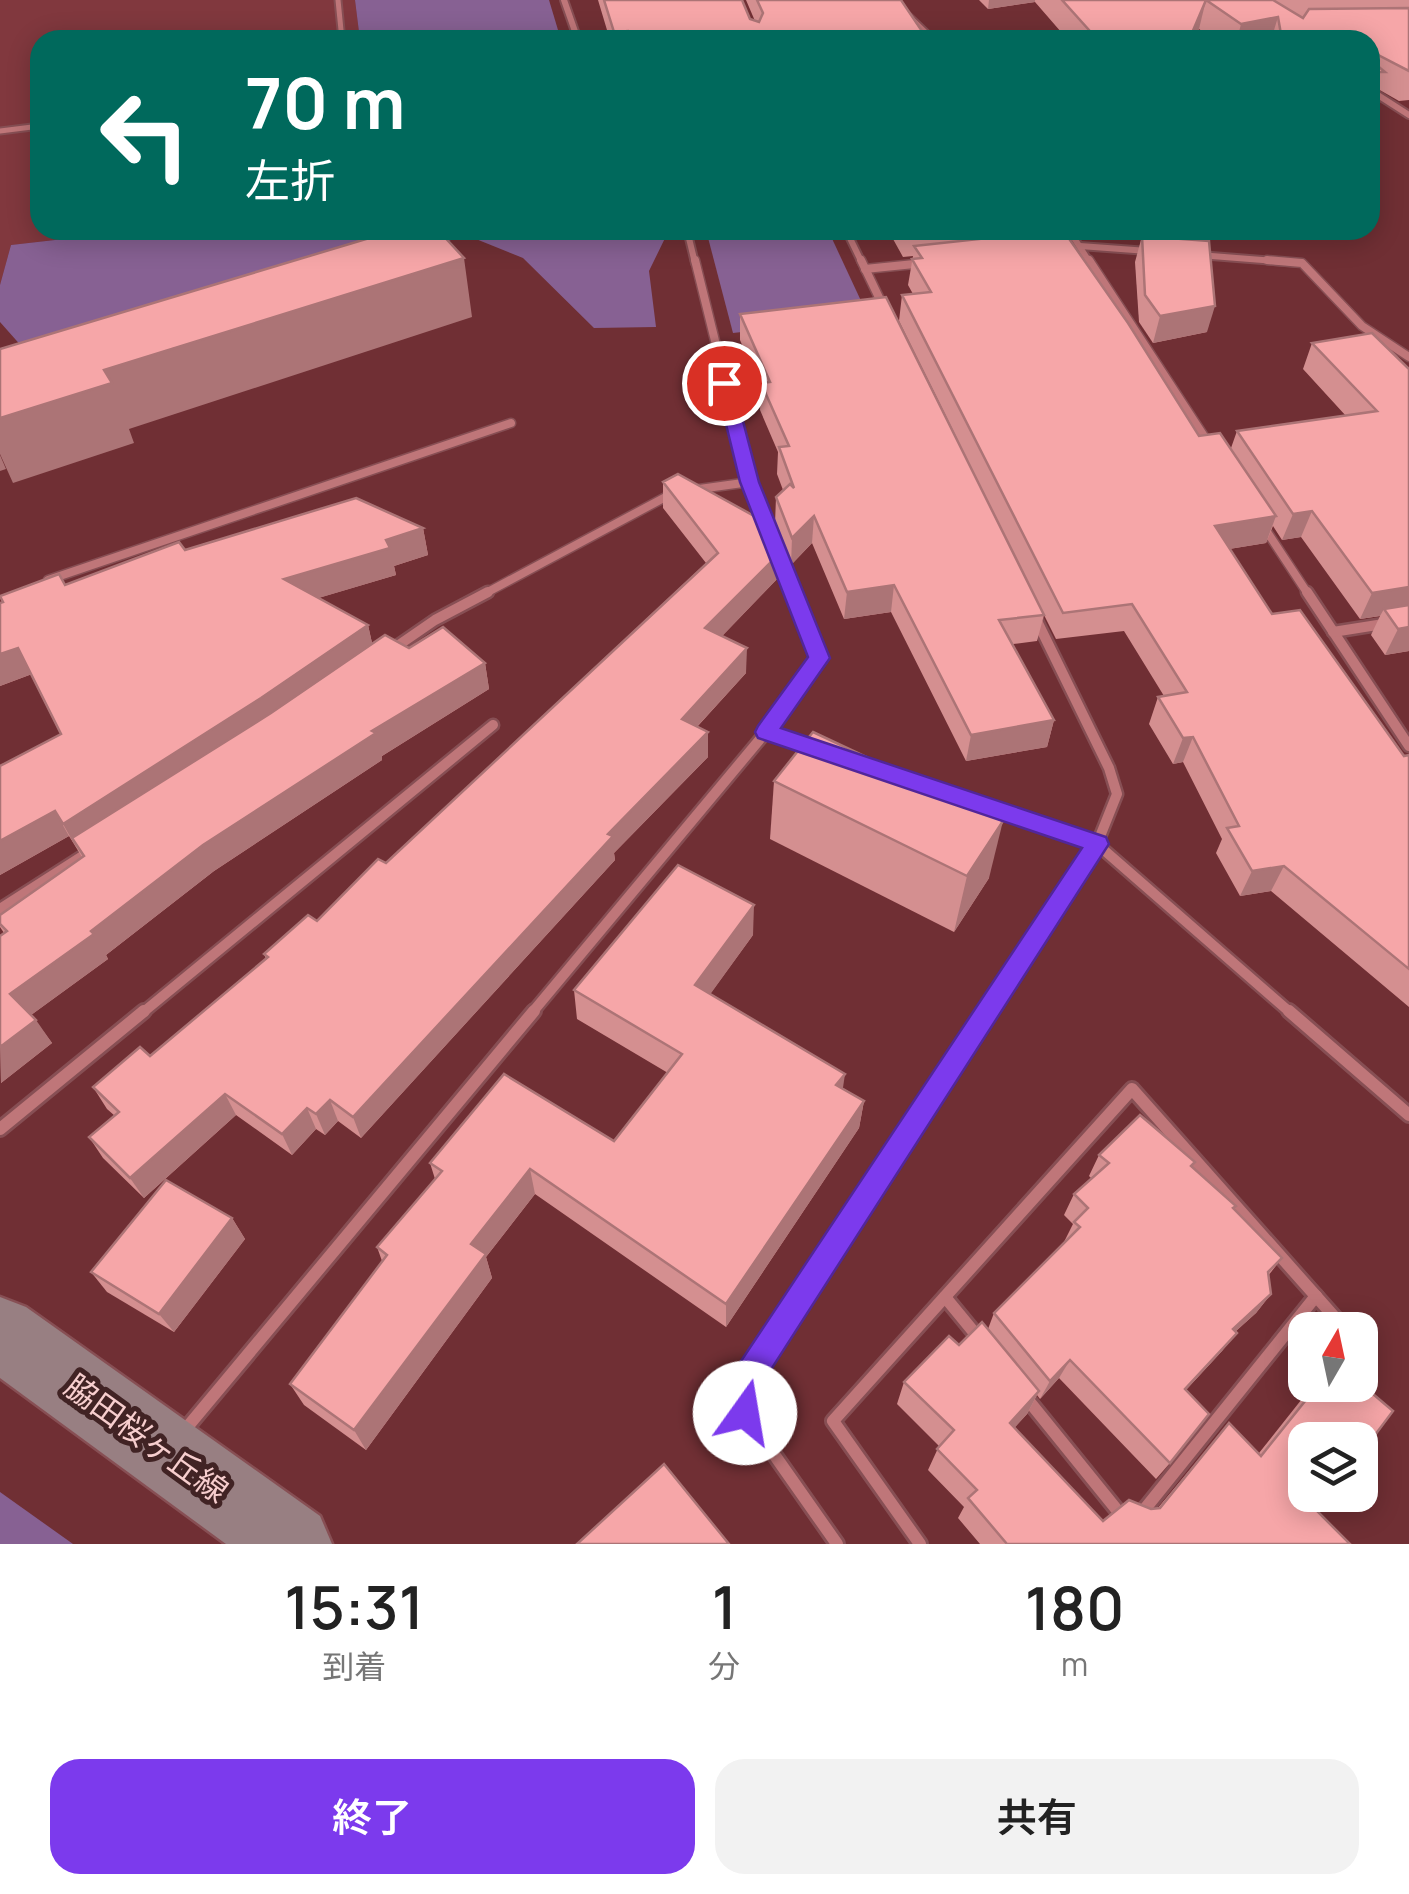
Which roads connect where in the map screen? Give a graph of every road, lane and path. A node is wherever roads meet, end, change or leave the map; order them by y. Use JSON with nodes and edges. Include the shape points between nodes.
{"nodes":[{"id":1,"x":338,"y":0,"type":"edge"},
{"id":2,"x":564,"y":0,"type":"edge"},
{"id":3,"x":890,"y":0,"type":"edge"},
{"id":4,"x":341,"y":30,"type":"edge"},
{"id":5,"x":574,"y":30,"type":"edge"},
{"id":6,"x":922,"y":30,"type":"edge"},
{"id":7,"x":1380,"y":96,"type":"edge"},
{"id":8,"x":1407,"y":113,"type":"edge"},
{"id":9,"x":30,"y":127,"type":"edge"},
{"id":10,"x":0,"y":131,"type":"edge"},
{"id":11,"x":690,"y":240,"type":"edge"},
{"id":12,"x":851,"y":240,"type":"edge"},
{"id":13,"x":1076,"y":240,"type":"edge"},
{"id":14,"x":1080,"y":246,"type":"junction"},
{"id":15,"x":1061,"y":248,"type":"edge"},
{"id":16,"x":1154,"y":252,"type":"edge"},
{"id":17,"x":1191,"y":255,"type":"edge"},
{"id":18,"x":943,"y":260,"type":"edge"},
{"id":19,"x":865,"y":269,"type":"junction"},
{"id":20,"x":891,"y":322,"type":"edge"},
{"id":21,"x":1409,"y":357,"type":"edge"},
{"id":22,"x":511,"y":423,"type":"dead end"},
{"id":23,"x":1217,"y":455,"type":"edge"},
{"id":24,"x":750,"y":482,"type":"junction"},
{"id":25,"x":1259,"y":520,"type":"edge"},
{"id":26,"x":38,"y":583,"type":"edge"},
{"id":27,"x":1030,"y":607,"type":"edge"},
{"id":28,"x":1409,"y":620,"type":"edge"},
{"id":29,"x":1333,"y":632,"type":"junction"},
{"id":30,"x":387,"y":654,"type":"edge"},
{"id":31,"x":493,"y":726,"type":"dead end"},
{"id":32,"x":766,"y":732,"type":"junction"},
{"id":33,"x":1409,"y":746,"type":"edge"},
{"id":34,"x":821,"y":750,"type":"edge"},
{"id":35,"x":913,"y":782,"type":"edge"},
{"id":36,"x":1097,"y":844,"type":"junction"},
{"id":37,"x":97,"y":846,"type":"edge"},
{"id":38,"x":0,"y":909,"type":"edge"},
{"id":39,"x":1409,"y":1115,"type":"edge"},
{"id":40,"x":0,"y":1129,"type":"edge"},
{"id":41,"x":944,"y":1296,"type":"junction"},
{"id":42,"x":1316,"y":1296,"type":"junction"},
{"id":43,"x":1330,"y":1312,"type":"edge"},
{"id":44,"x":0,"y":1334,"type":"edge"},
{"id":45,"x":994,"y":1358,"type":"edge"},
{"id":46,"x":1018,"y":1388,"type":"edge"},
{"id":47,"x":167,"y":1452,"type":"junction"},
{"id":48,"x":292,"y":1544,"type":"edge"},
{"id":49,"x":838,"y":1544,"type":"edge"},
{"id":50,"x":920,"y":1544,"type":"edge"}],
"edges":[{"from":1,"to":4,"type":"lane"},
{"from":2,"to":5,"type":"street"},
{"from":3,"to":6,"type":"street"},
{"from":7,"to":8,"type":"street"},
{"from":9,"to":10,"type":"lane"},
{"from":11,"to":24,"type":"street"},
{"from":12,"to":19,"type":"street"},
{"from":13,"to":14,"type":"street"},
{"from":14,"to":15,"type":"street"},
{"from":14,"to":16,"type":"street"},
{"from":14,"to":23,"type":"street"},
{"from":17,"to":21,"type":"street","via":[[1302,264],[1362,326]]},
{"from":18,"to":19,"type":"street"},
{"from":19,"to":20,"type":"street"},
{"from":22,"to":26,"type":"street"},
{"from":24,"to":30,"type":"street","via":[[677,492],[435,620]]},
{"from":24,"to":32,"type":"street","via":[[819,658]]},
{"from":25,"to":29,"type":"street"},
{"from":27,"to":36,"type":"street","via":[[1117,794]]},
{"from":28,"to":29,"type":"street"},
{"from":29,"to":33,"type":"street"},
{"from":31,"to":40,"type":"street"},
{"from":32,"to":34,"type":"street"},
{"from":32,"to":47,"type":"street"},
{"from":35,"to":36,"type":"street"},
{"from":36,"to":39,"type":"street"},
{"from":36,"to":49,"type":"street","via":[[746,1381],[745,1413]]},
{"from":37,"to":38,"type":"street"},
{"from":41,"to":42,"type":"street","via":[[1132,1089]]},
{"from":41,"to":45,"type":"street"},
{"from":41,"to":50,"type":"street","via":[[833,1420]]},
{"from":42,"to":43,"type":"street"},
{"from":42,"to":46,"type":"street","via":[[1136,1519],[1117,1510]]},
{"from":44,"to":47,"type":"street","name":"脇田桜ヶ丘線"},
{"from":47,"to":48,"type":"street","name":"脇田桜ヶ丘線"}]}
